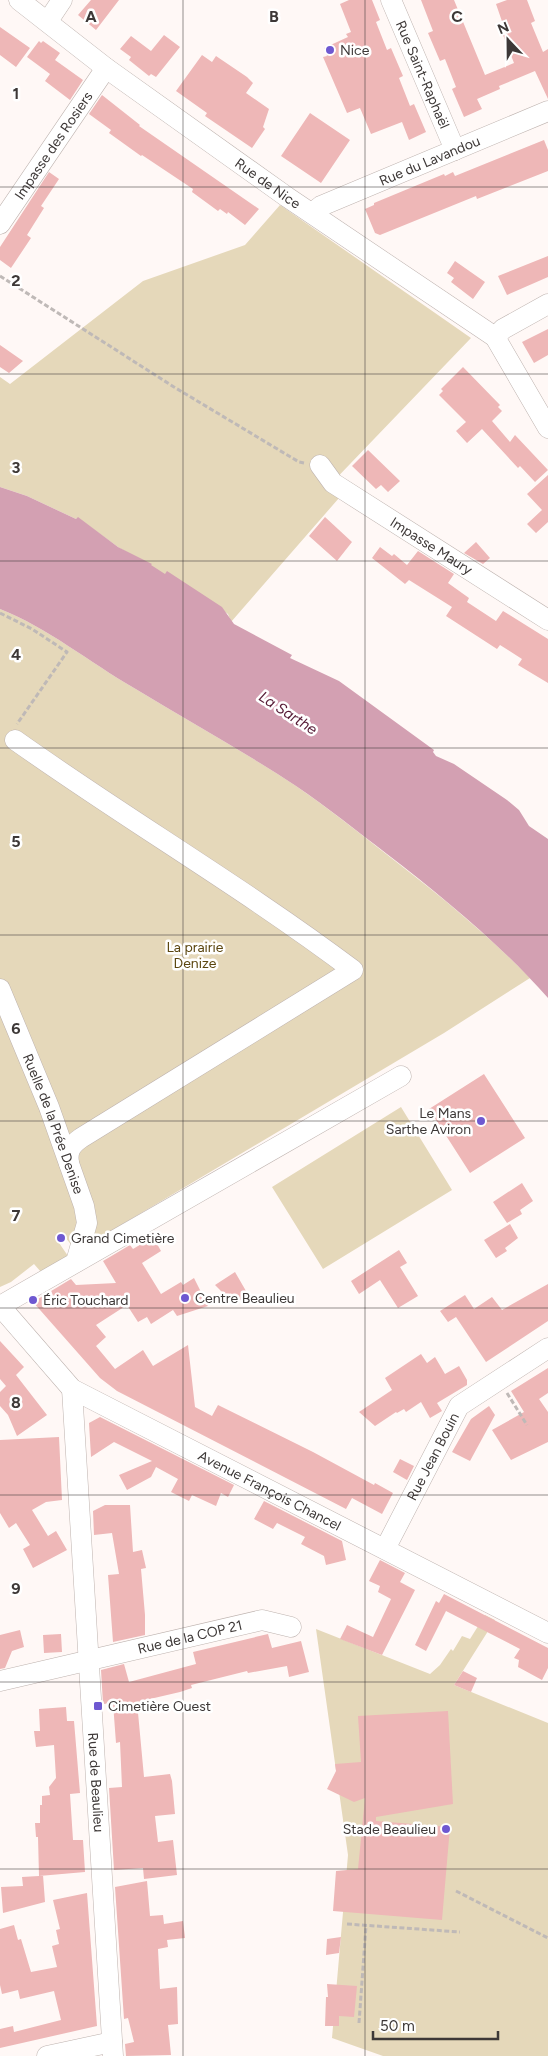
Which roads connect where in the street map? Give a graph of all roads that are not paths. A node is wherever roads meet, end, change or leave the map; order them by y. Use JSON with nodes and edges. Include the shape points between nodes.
{"nodes":[{"id":1,"x":19,"y":0,"type":"edge"},
{"id":2,"x":62,"y":0,"type":"edge"},
{"id":3,"x":391,"y":0,"type":"edge"},
{"id":4,"x":48,"y":21,"type":"junction"},
{"id":5,"x":106,"y":68,"type":"junction"},
{"id":6,"x":548,"y":110,"type":"edge"},
{"id":7,"x":455,"y":150,"type":"junction"},
{"id":8,"x":312,"y":214,"type":"junction"},
{"id":9,"x":0,"y":224,"type":"edge"},
{"id":10,"x":548,"y":304,"type":"edge"},
{"id":11,"x":495,"y":337,"type":"junction"},
{"id":12,"x":548,"y":428,"type":"edge"},
{"id":13,"x":320,"y":465,"type":"road end"},
{"id":14,"x":548,"y":620,"type":"edge"},
{"id":15,"x":16,"y":733,"type":"road end"},
{"id":16,"x":0,"y":988,"type":"edge"},
{"id":17,"x":401,"y":1076,"type":"dead end"},
{"id":18,"x":69,"y":1163,"type":"junction"},
{"id":19,"x":76,"y":1262,"type":"junction"},
{"id":20,"x":4,"y":1311,"type":"edge"},
{"id":21,"x":548,"y":1348,"type":"edge"},
{"id":22,"x":72,"y":1388,"type":"junction"},
{"id":23,"x":384,"y":1549,"type":"junction"},
{"id":24,"x":291,"y":1627,"type":"dead end"},
{"id":25,"x":548,"y":1633,"type":"edge"},
{"id":26,"x":89,"y":1661,"type":"junction"},
{"id":27,"x":0,"y":1681,"type":"edge"},
{"id":28,"x":112,"y":2049,"type":"edge"},
{"id":29,"x":47,"y":2056,"type":"edge"}],
"edges":[{"from":1,"to":4,"type":"street","name":"Rue de Nice"},
{"from":2,"to":4,"type":"street"},
{"from":3,"to":7,"type":"street","name":"Rue Saint-Raphaël"},
{"from":4,"to":5,"type":"street","name":"Rue de Nice"},
{"from":5,"to":8,"type":"street","name":"Rue de Nice"},
{"from":5,"to":9,"type":"street","name":"Impasse des Rosiers"},
{"from":6,"to":7,"type":"street","name":"Rue du Lavandou"},
{"from":7,"to":8,"type":"street","name":"Rue du Lavandou","via":[[321,206]]},
{"from":8,"to":11,"type":"street","name":"Rue de Nice"},
{"from":10,"to":11,"type":"street","via":[[503,329]]},
{"from":11,"to":12,"type":"street"},
{"from":13,"to":14,"type":"street","name":"Impasse Maury","via":[[333,483]]},
{"from":15,"to":18,"type":"street","via":[[85,789],[308,936],[353,970],[81,1138],[68,1154]]},
{"from":16,"to":18,"type":"street","name":"Ruelle de la Prée Denise"},
{"from":17,"to":19,"type":"street"},
{"from":18,"to":19,"type":"street","name":"Ruelle de la Prée Denise","via":[[87,1223]]},
{"from":19,"to":20,"type":"street","via":[[40,1282]]},
{"from":20,"to":22,"type":"street","name":"Avenue François Chancel"},
{"from":21,"to":23,"type":"street","name":"Rue Jean Bouin","via":[[459,1406]]},
{"from":22,"to":23,"type":"street","name":"Avenue François Chancel"},
{"from":22,"to":26,"type":"street","name":"Rue de Beaulieu"},
{"from":23,"to":25,"type":"street","name":"Avenue François Chancel"},
{"from":24,"to":26,"type":"street","name":"Rue de la COP 21","via":[[262,1620]]},
{"from":26,"to":27,"type":"street","name":"Rue de la COP 21"},
{"from":26,"to":28,"type":"street","name":"Rue de Beaulieu"},
{"from":28,"to":29,"type":"street"}]}
